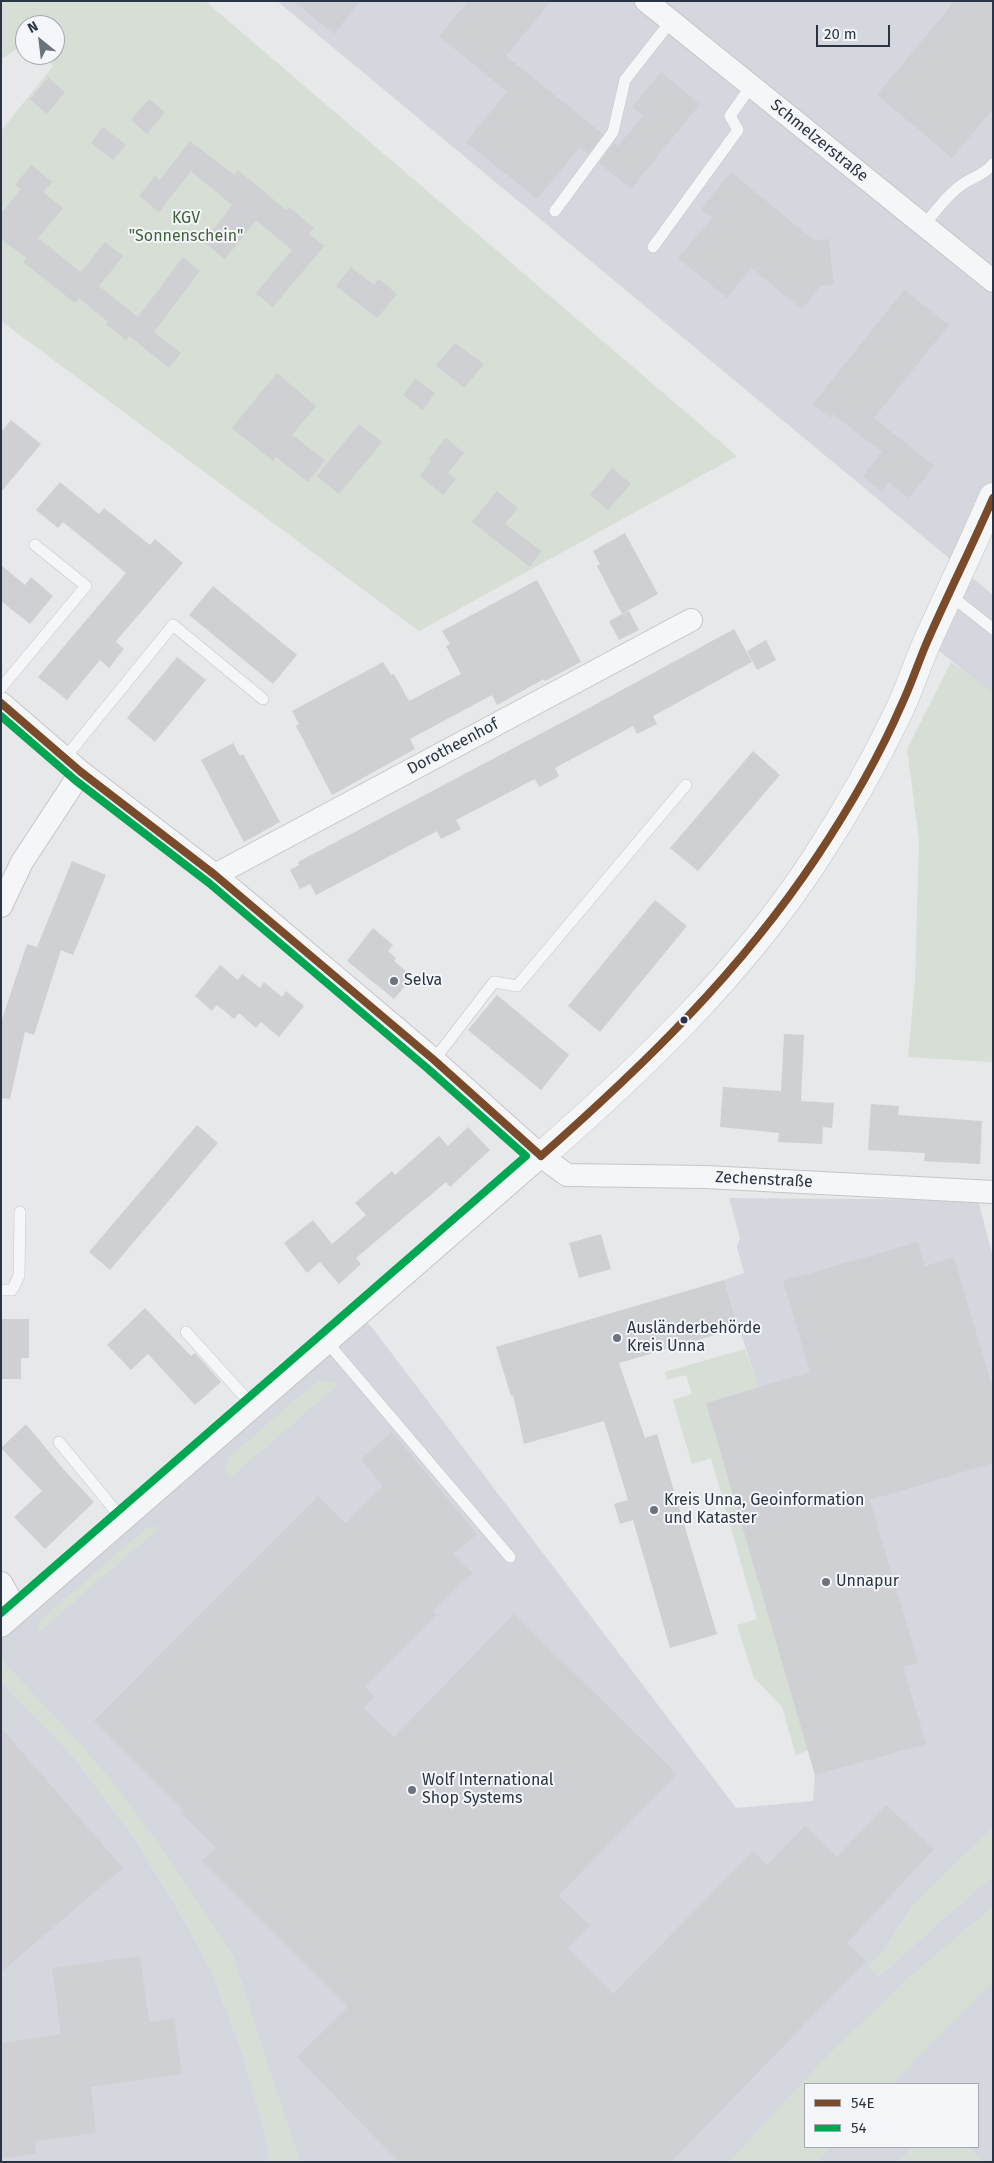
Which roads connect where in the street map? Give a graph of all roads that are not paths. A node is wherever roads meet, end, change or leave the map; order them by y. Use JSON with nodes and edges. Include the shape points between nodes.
{"nodes":[{"id":1,"x":646,"y":1,"type":"edge"},
{"id":2,"x":670,"y":22,"type":"junction"},
{"id":3,"x":751,"y":86,"type":"junction"},
{"id":4,"x":993,"y":164,"type":"edge"},
{"id":5,"x":555,"y":211,"type":"dead end"},
{"id":6,"x":924,"y":225,"type":"junction"},
{"id":7,"x":653,"y":247,"type":"dead end"},
{"id":8,"x":993,"y":281,"type":"edge"},
{"id":9,"x":993,"y":497,"type":"edge"},
{"id":10,"x":35,"y":545,"type":"dead end"},
{"id":11,"x":950,"y":595,"type":"junction"},
{"id":12,"x":691,"y":620,"type":"dead end"},
{"id":13,"x":993,"y":629,"type":"edge"},
{"id":14,"x":1,"y":688,"type":"edge"},
{"id":15,"x":263,"y":699,"type":"dead end"},
{"id":16,"x":1,"y":703,"type":"edge"},
{"id":17,"x":73,"y":765,"type":"junction"},
{"id":18,"x":686,"y":785,"type":"dead end"},
{"id":19,"x":215,"y":875,"type":"junction"},
{"id":20,"x":1,"y":906,"type":"edge"},
{"id":21,"x":434,"y":1060,"type":"junction"},
{"id":22,"x":541,"y":1156,"type":"junction"},
{"id":23,"x":993,"y":1192,"type":"edge"},
{"id":24,"x":20,"y":1212,"type":"dead end"},
{"id":25,"x":1,"y":1290,"type":"edge"},
{"id":26,"x":186,"y":1332,"type":"dead end"},
{"id":27,"x":327,"y":1342,"type":"junction"},
{"id":28,"x":253,"y":1406,"type":"junction"},
{"id":29,"x":59,"y":1442,"type":"dead end"},
{"id":30,"x":122,"y":1520,"type":"junction"},
{"id":31,"x":510,"y":1557,"type":"dead end"},
{"id":32,"x":1,"y":1583,"type":"edge"},
{"id":33,"x":9,"y":1618,"type":"edge"}],
"edges":[{"from":1,"to":2,"type":"street","name":"Schmelzerstraße"},
{"from":2,"to":3,"type":"street","name":"Schmelzerstraße"},
{"from":2,"to":5,"type":"lane","via":[[625,80],[613,132]]},
{"from":3,"to":6,"type":"street","name":"Schmelzerstraße"},
{"from":3,"to":7,"type":"lane","via":[[730,116],[738,130]]},
{"from":4,"to":6,"type":"lane","via":[[948,196]]},
{"from":6,"to":8,"type":"street","name":"Schmelzerstraße"},
{"from":9,"to":11,"type":"street"},
{"from":10,"to":14,"type":"lane","via":[[86,586]]},
{"from":11,"to":13,"type":"lane"},
{"from":11,"to":22,"type":"street","via":[[898,713],[816,859],[723,979],[686,1020]]},
{"from":12,"to":19,"type":"street","name":"Dorotheenhof"},
{"from":15,"to":17,"type":"lane","via":[[173,626]]},
{"from":16,"to":17,"type":"street","name":"Zechenstraße"},
{"from":17,"to":19,"type":"street","name":"Zechenstraße"},
{"from":17,"to":20,"type":"street"},
{"from":18,"to":21,"type":"lane","via":[[517,986],[494,982]]},
{"from":19,"to":21,"type":"street","name":"Zechenstraße"},
{"from":21,"to":22,"type":"street","name":"Zechenstraße"},
{"from":22,"to":23,"type":"street","name":"Zechenstraße","via":[[567,1175],[706,1176]]},
{"from":22,"to":27,"type":"street"},
{"from":24,"to":25,"type":"lane","via":[[19,1276],[12,1290]]},
{"from":26,"to":28,"type":"lane"},
{"from":27,"to":28,"type":"street"},
{"from":27,"to":31,"type":"lane"},
{"from":28,"to":30,"type":"street"},
{"from":29,"to":30,"type":"lane"},
{"from":30,"to":33,"type":"street"},
{"from":32,"to":33,"type":"street"}]}
